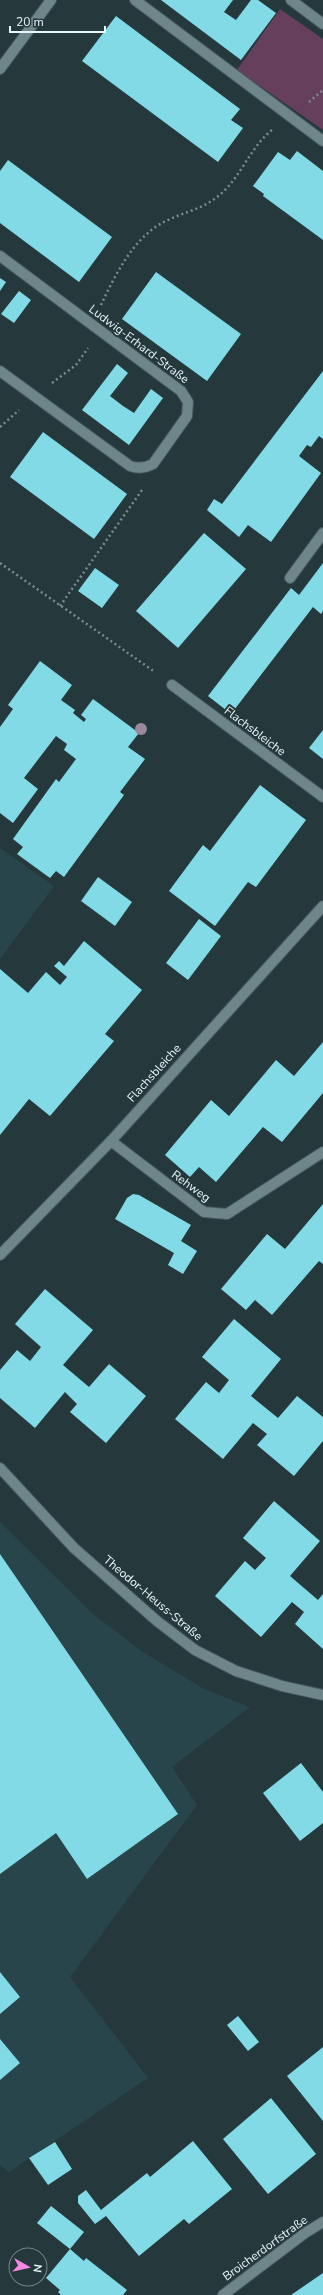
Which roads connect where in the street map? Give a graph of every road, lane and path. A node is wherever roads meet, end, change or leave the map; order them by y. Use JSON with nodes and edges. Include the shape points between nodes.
{"nodes":[{"id":1,"x":51,"y":0,"type":"edge"},
{"id":2,"x":134,"y":0,"type":"edge"},
{"id":3,"x":291,"y":0,"type":"edge"},
{"id":4,"x":323,"y":24,"type":"edge"},
{"id":5,"x":0,"y":69,"type":"edge"},
{"id":6,"x":323,"y":90,"type":"edge"},
{"id":7,"x":290,"y":116,"type":"junction"},
{"id":8,"x":323,"y":141,"type":"edge"},
{"id":9,"x":0,"y":256,"type":"edge"},
{"id":10,"x":94,"y":327,"type":"junction"},
{"id":11,"x":0,"y":371,"type":"edge"},
{"id":12,"x":33,"y":397,"type":"junction"},
{"id":13,"x":0,"y":427,"type":"edge"},
{"id":14,"x":153,"y":464,"type":"junction"},
{"id":15,"x":323,"y":533,"type":"edge"},
{"id":16,"x":0,"y":563,"type":"edge"},
{"id":17,"x":290,"y":578,"type":"dead end"},
{"id":18,"x":60,"y":606,"type":"junction"},
{"id":19,"x":172,"y":684,"type":"joint"},
{"id":20,"x":323,"y":797,"type":"edge"},
{"id":21,"x":323,"y":906,"type":"edge"},
{"id":22,"x":111,"y":1141,"type":"junction"},
{"id":23,"x":323,"y":1152,"type":"edge"},
{"id":24,"x":0,"y":1255,"type":"edge"},
{"id":25,"x":0,"y":1468,"type":"edge"},
{"id":26,"x":323,"y":1695,"type":"edge"},
{"id":27,"x":323,"y":2222,"type":"edge"},
{"id":28,"x":223,"y":2295,"type":"edge"}],
"edges":[{"from":1,"to":5,"type":"street"},
{"from":2,"to":7,"type":"street"},
{"from":3,"to":4,"type":"street"},
{"from":6,"to":7,"type":"path"},
{"from":7,"to":8,"type":"street"},
{"from":7,"to":10,"type":"path","via":[[265,135],[251,151],[233,181],[217,198],[162,223],[144,236],[130,252],[101,304]]},
{"from":9,"to":10,"type":"street","name":"Ludwig-Erhard-Straße"},
{"from":10,"to":12,"type":"path","via":[[88,349],[76,365]]},
{"from":10,"to":14,"type":"street","name":"Ludwig-Erhard-Straße","via":[[186,396],[187,416]]},
{"from":11,"to":12,"type":"street"},
{"from":12,"to":13,"type":"path"},
{"from":12,"to":14,"type":"street","via":[[130,466],[142,468]]},
{"from":14,"to":18,"type":"path","via":[[138,496]]},
{"from":15,"to":17,"type":"street"},
{"from":16,"to":18,"type":"path"},
{"from":18,"to":19,"type":"path"},
{"from":19,"to":20,"type":"street","name":"Flachsbleiche"},
{"from":21,"to":22,"type":"street","name":"Flachsbleiche"},
{"from":22,"to":23,"type":"street","name":"Rehweg","via":[[204,1212],[227,1214]]},
{"from":22,"to":24,"type":"street","name":"Flachsbleiche"},
{"from":25,"to":26,"type":"street","name":"Theodor-Heuss-Straße","via":[[74,1548],[157,1621],[195,1650],[236,1672]]},
{"from":27,"to":28,"type":"street","name":"Broicherdorfstraße"}]}
